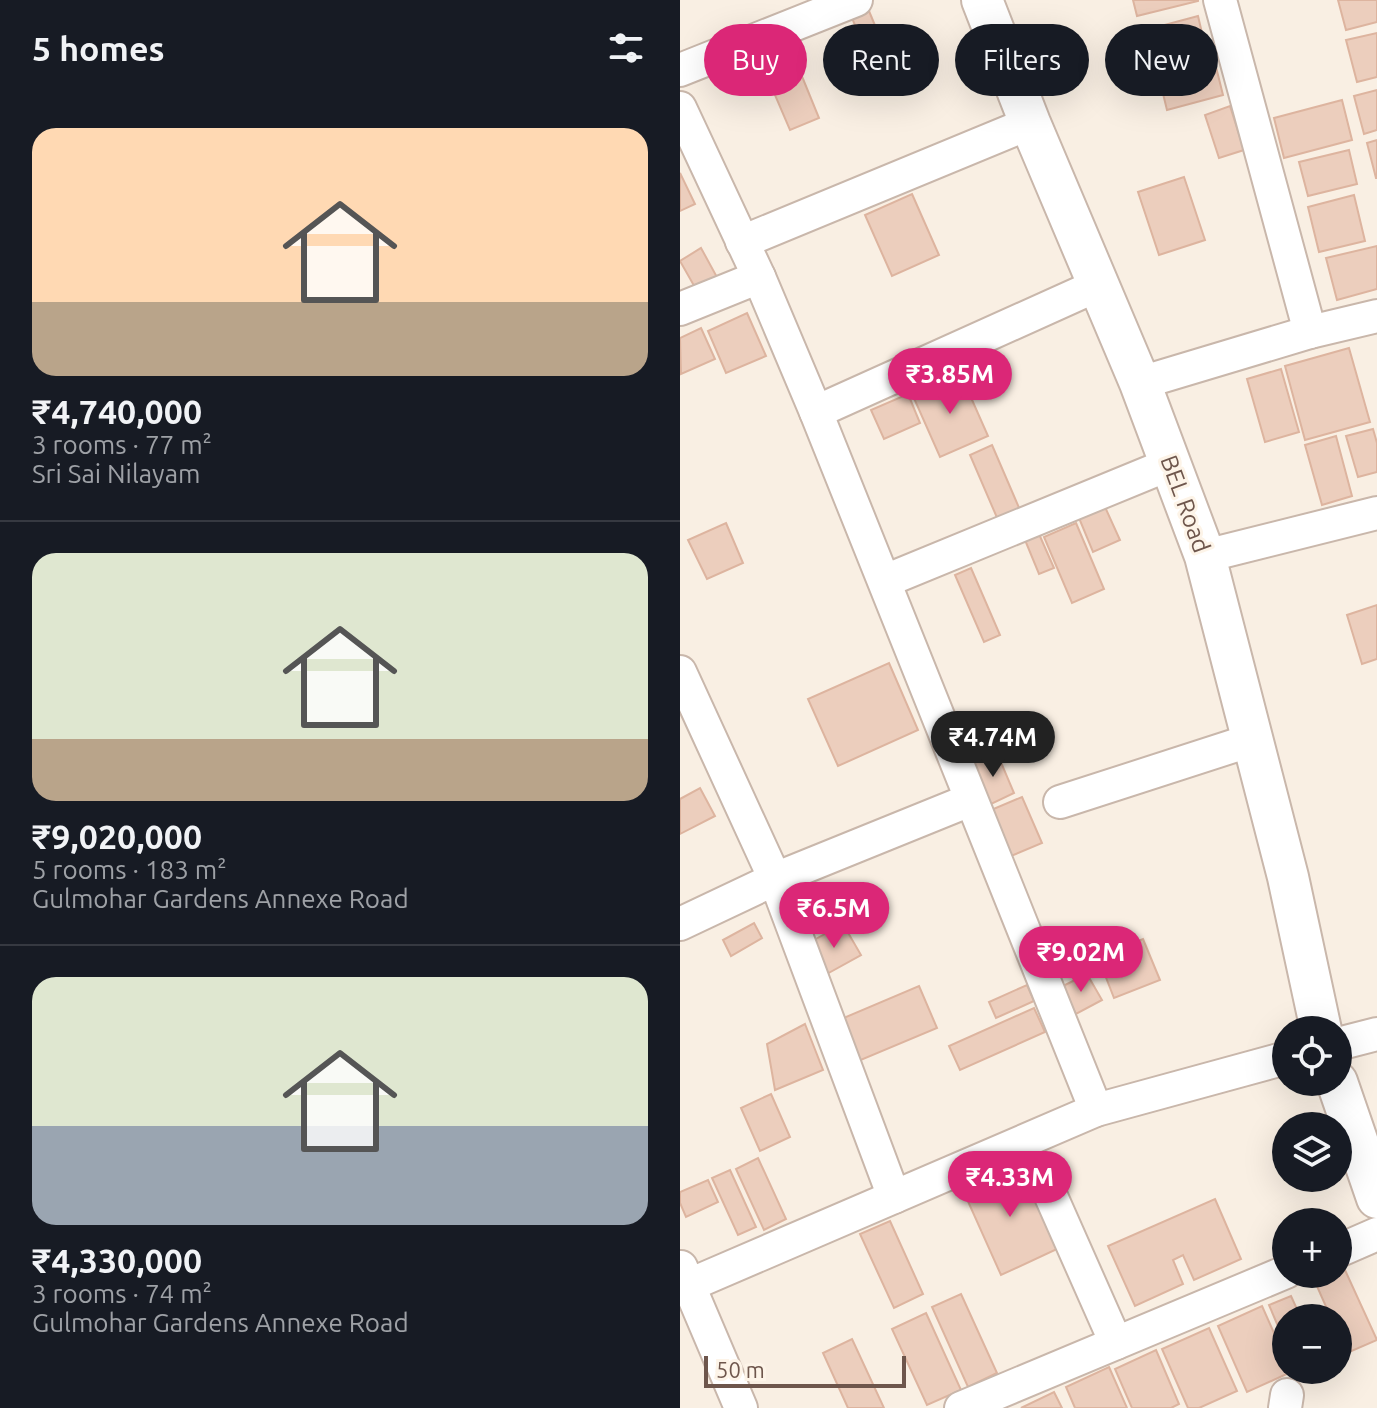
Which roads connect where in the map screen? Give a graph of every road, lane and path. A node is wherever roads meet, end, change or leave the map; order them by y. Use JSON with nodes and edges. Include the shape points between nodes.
{"nodes":[{"id":1,"x":856,"y":0,"type":"edge"},
{"id":2,"x":982,"y":0,"type":"edge"},
{"id":3,"x":1220,"y":0,"type":"edge"},
{"id":4,"x":680,"y":70,"type":"edge"},
{"id":5,"x":680,"y":108,"type":"edge"},
{"id":6,"x":1030,"y":123,"type":"junction"},
{"id":7,"x":742,"y":242,"type":"junction"},
{"id":8,"x":759,"y":277,"type":"junction"},
{"id":9,"x":1098,"y":285,"type":"junction"},
{"id":10,"x":680,"y":309,"type":"edge"},
{"id":11,"x":1377,"y":316,"type":"edge"},
{"id":12,"x":1310,"y":332,"type":"junction"},
{"id":13,"x":1140,"y":383,"type":"junction"},
{"id":14,"x":816,"y":412,"type":"junction"},
{"id":15,"x":1170,"y":464,"type":"junction"},
{"id":16,"x":1377,"y":513,"type":"edge"},
{"id":17,"x":1205,"y":556,"type":"junction"},
{"id":18,"x":885,"y":581,"type":"junction"},
{"id":19,"x":680,"y":672,"type":"edge"},
{"id":20,"x":1252,"y":740,"type":"junction"},
{"id":21,"x":970,"y":800,"type":"junction"},
{"id":22,"x":1060,"y":802,"type":"dead end"},
{"id":23,"x":775,"y":879,"type":"junction"},
{"id":24,"x":680,"y":924,"type":"edge"},
{"id":25,"x":1318,"y":1016,"type":"edge"},
{"id":26,"x":1377,"y":1034,"type":"edge"},
{"id":27,"x":1352,"y":1040,"type":"edge"},
{"id":28,"x":1272,"y":1062,"type":"edge"},
{"id":29,"x":1342,"y":1096,"type":"edge"},
{"id":30,"x":1096,"y":1110,"type":"junction"},
{"id":31,"x":1050,"y":1194,"type":"dead end"},
{"id":32,"x":894,"y":1197,"type":"junction"},
{"id":33,"x":1377,"y":1198,"type":"edge"},
{"id":34,"x":1377,"y":1234,"type":"edge"},
{"id":35,"x":1352,"y":1245,"type":"edge"},
{"id":36,"x":1272,"y":1278,"type":"edge"},
{"id":37,"x":683,"y":1280,"type":"edge"},
{"id":38,"x":1116,"y":1343,"type":"junction"},
{"id":39,"x":741,"y":1408,"type":"edge"},
{"id":40,"x":961,"y":1408,"type":"edge"}],
"edges":[{"from":1,"to":4,"type":"street"},
{"from":2,"to":6,"type":"street","name":"BEL Road"},
{"from":3,"to":12,"type":"street"},
{"from":5,"to":7,"type":"street"},
{"from":6,"to":7,"type":"street"},
{"from":6,"to":9,"type":"street","name":"BEL Road"},
{"from":7,"to":8,"type":"street"},
{"from":8,"to":10,"type":"street"},
{"from":8,"to":14,"type":"street"},
{"from":9,"to":13,"type":"street","name":"BEL Road"},
{"from":9,"to":14,"type":"street"},
{"from":11,"to":12,"type":"street"},
{"from":12,"to":13,"type":"street"},
{"from":13,"to":15,"type":"street","name":"BEL Road"},
{"from":14,"to":18,"type":"street"},
{"from":15,"to":17,"type":"street","name":"BEL Road"},
{"from":15,"to":18,"type":"street"},
{"from":16,"to":17,"type":"street"},
{"from":17,"to":20,"type":"street","name":"BEL Road"},
{"from":18,"to":21,"type":"street"},
{"from":19,"to":23,"type":"street"},
{"from":20,"to":22,"type":"street"},
{"from":20,"to":25,"type":"street","name":"BEL Road"},
{"from":21,"to":23,"type":"street"},
{"from":21,"to":30,"type":"street"},
{"from":23,"to":24,"type":"street"},
{"from":23,"to":32,"type":"street"},
{"from":26,"to":27,"type":"street"},
{"from":28,"to":30,"type":"street"},
{"from":29,"to":33,"type":"street"},
{"from":30,"to":32,"type":"street"},
{"from":31,"to":38,"type":"street"},
{"from":32,"to":37,"type":"street"},
{"from":34,"to":35,"type":"street"},
{"from":36,"to":38,"type":"street"},
{"from":37,"to":39,"type":"street"},
{"from":38,"to":40,"type":"street"}]}
